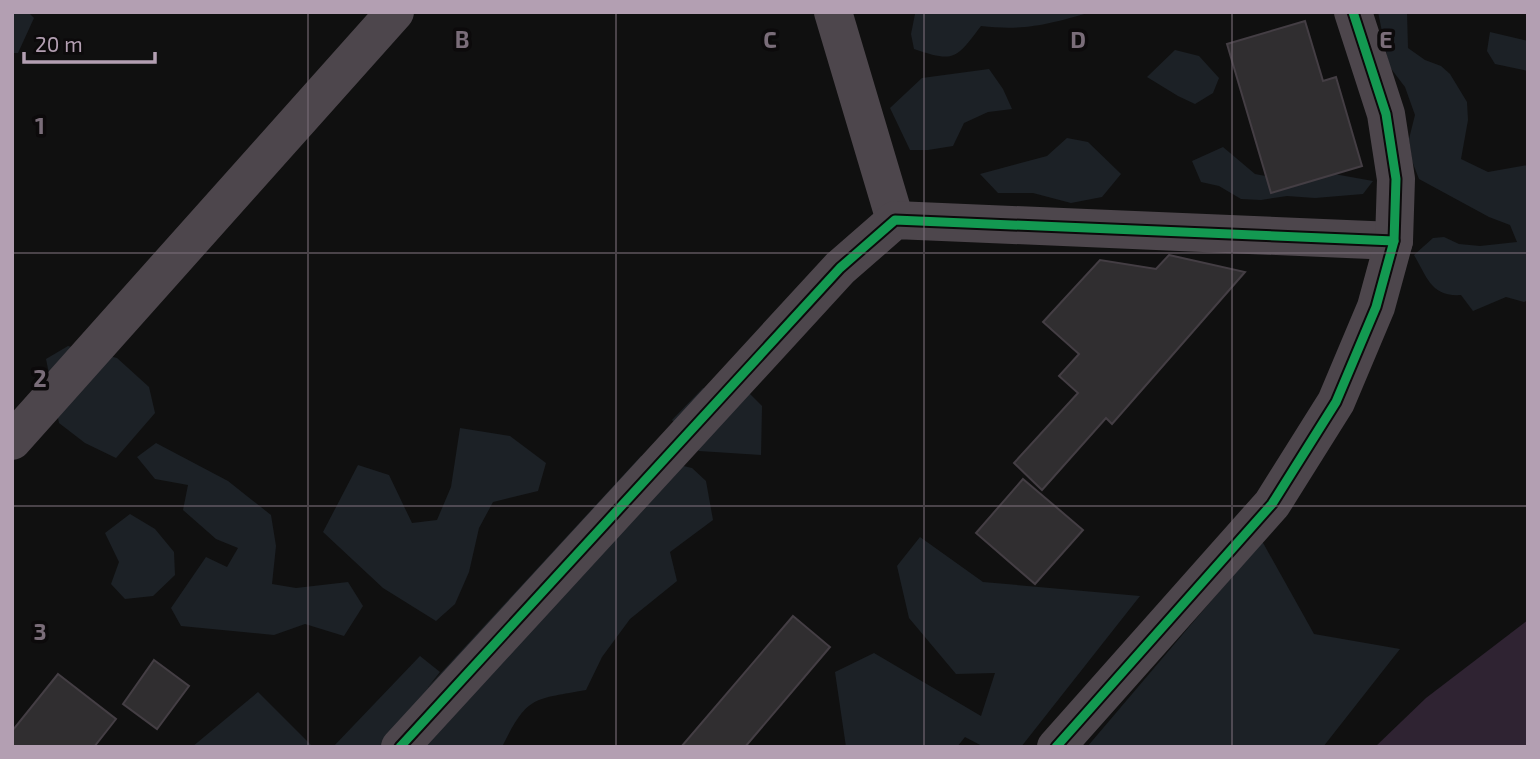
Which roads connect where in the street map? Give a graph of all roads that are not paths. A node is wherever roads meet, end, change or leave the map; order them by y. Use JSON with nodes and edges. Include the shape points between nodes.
{"nodes":[{"id":1,"x":395,"y":12,"type":"edge"},
{"id":2,"x":833,"y":12,"type":"edge"},
{"id":3,"x":1353,"y":12,"type":"edge"},
{"id":4,"x":895,"y":220,"type":"junction"},
{"id":5,"x":1394,"y":241,"type":"junction"},
{"id":6,"x":12,"y":441,"type":"edge"},
{"id":7,"x":400,"y":747,"type":"edge"},
{"id":8,"x":1056,"y":747,"type":"edge"}],
"edges":[{"from":1,"to":6,"type":"street"},
{"from":2,"to":4,"type":"street"},
{"from":3,"to":5,"type":"street","via":[[1386,114],[1396,178]]},
{"from":4,"to":5,"type":"street"},
{"from":4,"to":7,"type":"street","via":[[840,268]]},
{"from":5,"to":8,"type":"street","via":[[1376,306],[1336,402],[1272,505]]}]}
